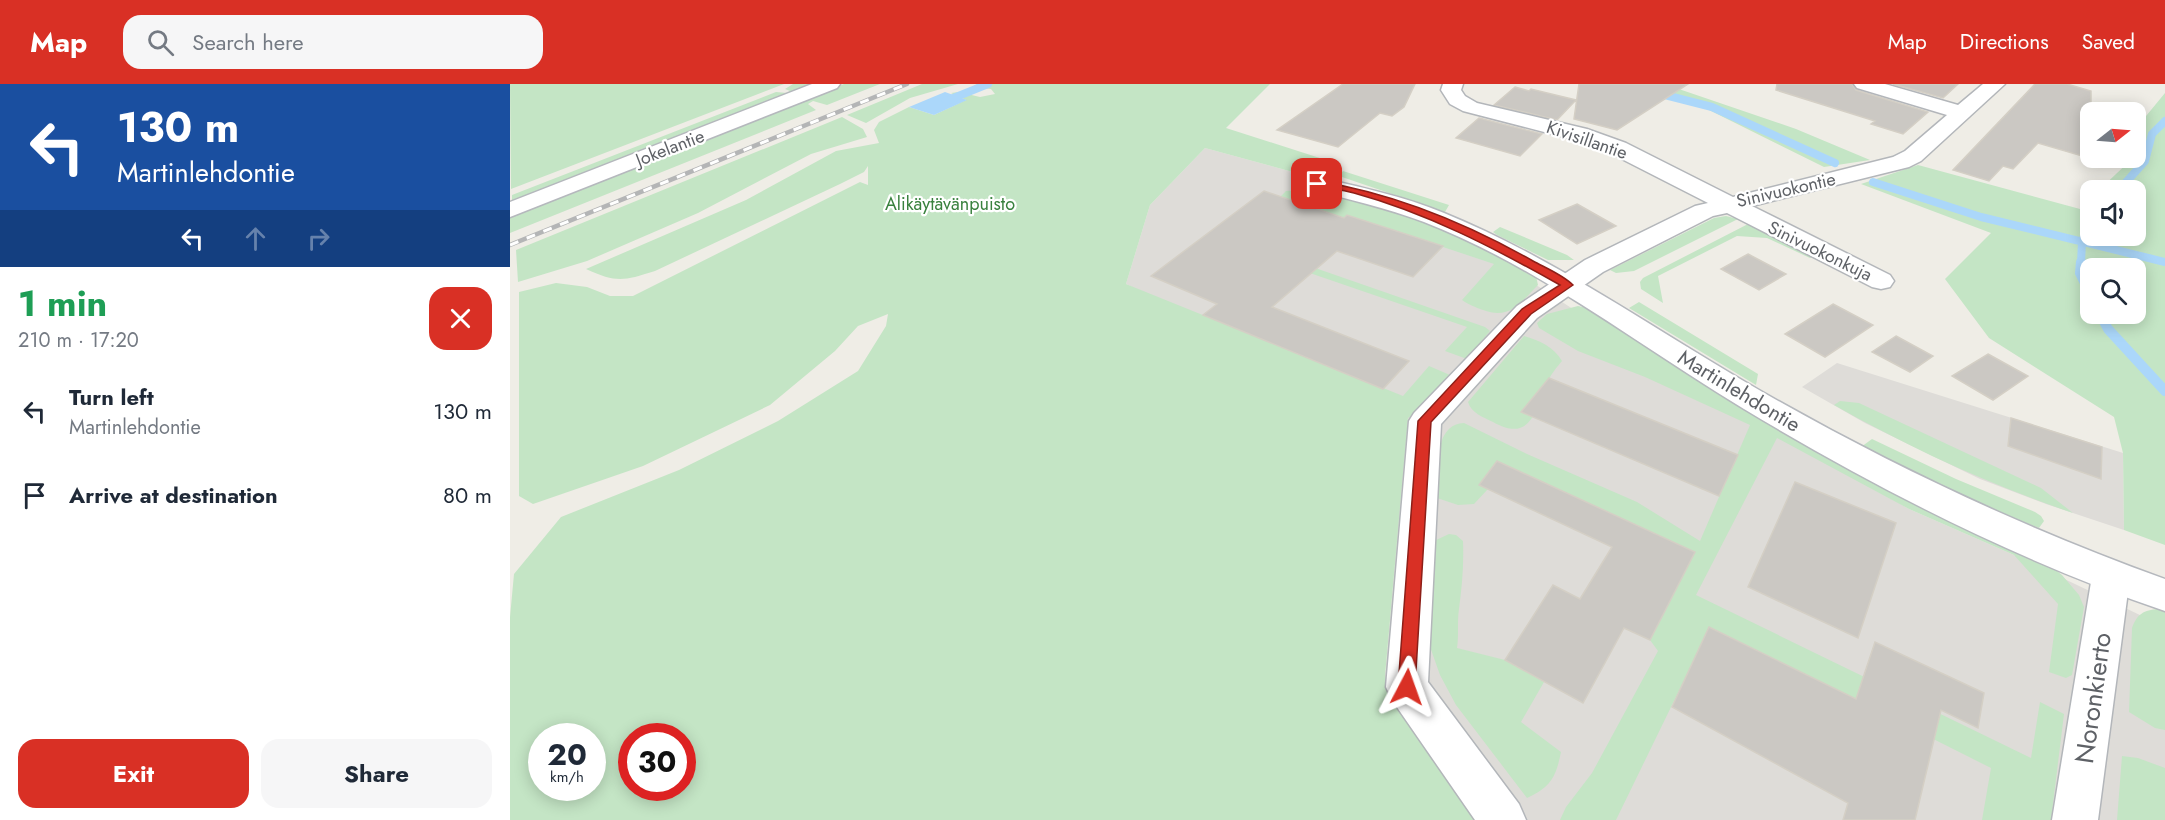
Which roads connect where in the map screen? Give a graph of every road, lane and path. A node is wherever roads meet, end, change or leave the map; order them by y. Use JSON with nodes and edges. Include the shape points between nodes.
{"nodes":[{"id":1,"x":830,"y":84,"type":"edge"},
{"id":2,"x":1453,"y":84,"type":"edge"},
{"id":3,"x":1864,"y":84,"type":"edge"},
{"id":4,"x":1995,"y":84,"type":"edge"},
{"id":5,"x":1962,"y":113,"type":"junction"},
{"id":6,"x":1317,"y":184,"type":"dead end"},
{"id":7,"x":1727,"y":204,"type":"junction"},
{"id":8,"x":510,"y":210,"type":"edge"},
{"id":9,"x":1881,"y":281,"type":"dead end"},
{"id":10,"x":1568,"y":285,"type":"junction"},
{"id":11,"x":2110,"y":576,"type":"junction"},
{"id":12,"x":2165,"y":595,"type":"edge"},
{"id":13,"x":1503,"y":820,"type":"edge"},
{"id":14,"x":2075,"y":820,"type":"edge"}],
"edges":[{"from":1,"to":8,"type":"street","name":"Jokelantie"},
{"from":2,"to":7,"type":"street","name":"Kivisillantie","via":[[1451,90],[1457,100],[1470,107],[1598,140]]},
{"from":3,"to":5,"type":"street"},
{"from":4,"to":5,"type":"street","name":"Sinivuokontie"},
{"from":5,"to":7,"type":"street","name":"Sinivuokontie","via":[[1901,162]]},
{"from":6,"to":10,"type":"street","name":"Martinlehdontie","via":[[1355,190],[1431,216],[1492,242]]},
{"from":7,"to":9,"type":"street","name":"Sinivuokonkuja"},
{"from":7,"to":10,"type":"street","name":"Sinivuokontie","via":[[1704,211],[1610,258]]},
{"from":10,"to":11,"type":"street","name":"Martinlehdontie","via":[[1751,400],[1856,459]]},
{"from":10,"to":13,"type":"street","via":[[1527,312],[1425,421],[1407,687]]},
{"from":11,"to":12,"type":"street","name":"Martinlehdontie"},
{"from":11,"to":14,"type":"street","name":"Noronkierto"}]}
